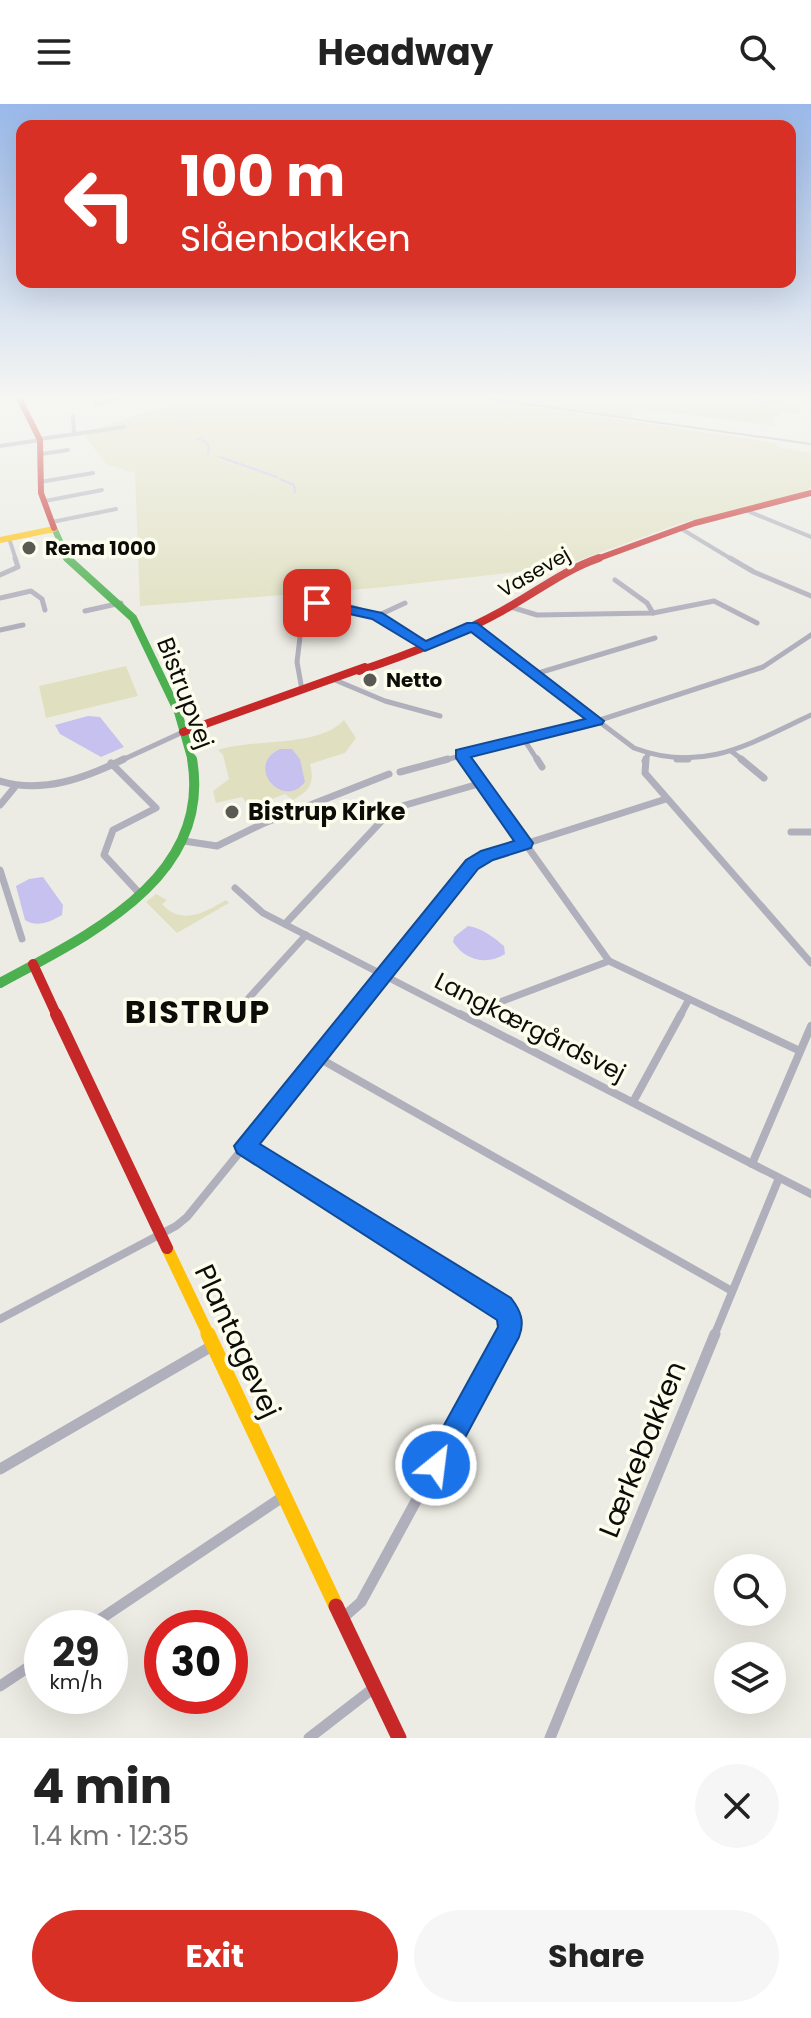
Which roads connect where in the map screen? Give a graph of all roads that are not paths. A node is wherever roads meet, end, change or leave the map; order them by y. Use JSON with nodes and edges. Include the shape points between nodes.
{"nodes":[{"id":1,"x":40,"y":474,"type":"edge"},
{"id":2,"x":86,"y":474,"type":"edge"},
{"id":3,"x":40,"y":482,"type":"junction"},
{"id":4,"x":102,"y":490,"type":"dead end"},
{"id":5,"x":809,"y":496,"type":"edge"},
{"id":6,"x":45,"y":501,"type":"junction"},
{"id":7,"x":116,"y":509,"type":"dead end"},
{"id":8,"x":745,"y":510,"type":"junction"},
{"id":9,"x":53,"y":526,"type":"junction"},
{"id":10,"x":680,"y":528,"type":"junction"},
{"id":11,"x":811,"y":537,"type":"edge"},
{"id":12,"x":4,"y":539,"type":"edge"},
{"id":13,"x":0,"y":575,"type":"edge"},
{"id":14,"x":615,"y":580,"type":"dead end"},
{"id":15,"x":811,"y":596,"type":"edge"},
{"id":16,"x":0,"y":598,"type":"edge"},
{"id":17,"x":121,"y":603,"type":"junction"},
{"id":18,"x":405,"y":603,"type":"dead end"},
{"id":19,"x":511,"y":607,"type":"junction"},
{"id":20,"x":45,"y":610,"type":"dead end"},
{"id":21,"x":653,"y":613,"type":"junction"},
{"id":22,"x":377,"y":616,"type":"junction"},
{"id":23,"x":89,"y":621,"type":"dead end"},
{"id":24,"x":757,"y":623,"type":"dead end"},
{"id":25,"x":23,"y":625,"type":"dead end"},
{"id":26,"x":472,"y":626,"type":"junction"},
{"id":27,"x":0,"y":630,"type":"edge"},
{"id":28,"x":811,"y":635,"type":"edge"},
{"id":29,"x":655,"y":638,"type":"dead end"},
{"id":30,"x":421,"y":648,"type":"junction"},
{"id":31,"x":535,"y":674,"type":"junction"},
{"id":32,"x":335,"y":680,"type":"junction"},
{"id":33,"x":302,"y":690,"type":"junction"},
{"id":34,"x":811,"y":715,"type":"edge"},
{"id":35,"x":440,"y":716,"type":"dead end"},
{"id":36,"x":597,"y":721,"type":"junction"},
{"id":37,"x":183,"y":732,"type":"junction"},
{"id":38,"x":523,"y":738,"type":"junction"},
{"id":39,"x":731,"y":751,"type":"junction"},
{"id":40,"x":461,"y":754,"type":"junction"},
{"id":41,"x":648,"y":755,"type":"junction"},
{"id":42,"x":111,"y":763,"type":"junction"},
{"id":43,"x":542,"y":767,"type":"dead end"},
{"id":44,"x":400,"y":772,"type":"dead end"},
{"id":45,"x":389,"y":774,"type":"dead end"},
{"id":46,"x":764,"y":778,"type":"dead end"},
{"id":47,"x":0,"y":781,"type":"edge"},
{"id":48,"x":482,"y":783,"type":"junction"},
{"id":49,"x":14,"y":788,"type":"junction"},
{"id":50,"x":666,"y":799,"type":"junction"},
{"id":51,"x":0,"y":805,"type":"edge"},
{"id":52,"x":791,"y":832,"type":"dead end"},
{"id":53,"x":811,"y":832,"type":"edge"},
{"id":54,"x":184,"y":841,"type":"junction"},
{"id":55,"x":525,"y":843,"type":"junction"},
{"id":56,"x":0,"y":870,"type":"edge"},
{"id":57,"x":235,"y":888,"type":"dead end"},
{"id":58,"x":4,"y":894,"type":"edge"},
{"id":59,"x":141,"y":895,"type":"junction"},
{"id":60,"x":285,"y":924,"type":"junction"},
{"id":61,"x":306,"y":935,"type":"junction"},
{"id":62,"x":22,"y":939,"type":"dead end"},
{"id":63,"x":609,"y":961,"type":"junction"},
{"id":64,"x":811,"y":963,"type":"edge"},
{"id":65,"x":33,"y":964,"type":"junction"},
{"id":66,"x":383,"y":974,"type":"junction"},
{"id":67,"x":0,"y":983,"type":"edge"},
{"id":68,"x":689,"y":999,"type":"junction"},
{"id":69,"x":246,"y":1001,"type":"dead end"},
{"id":70,"x":470,"y":1019,"type":"junction"},
{"id":71,"x":811,"y":1026,"type":"edge"},
{"id":72,"x":800,"y":1051,"type":"junction"},
{"id":73,"x":317,"y":1057,"type":"junction"},
{"id":74,"x":633,"y":1102,"type":"junction"},
{"id":75,"x":245,"y":1146,"type":"junction"},
{"id":76,"x":752,"y":1164,"type":"junction"},
{"id":77,"x":779,"y":1178,"type":"junction"},
{"id":78,"x":811,"y":1194,"type":"edge"},
{"id":79,"x":160,"y":1233,"type":"junction"},
{"id":80,"x":732,"y":1291,"type":"junction"},
{"id":81,"x":0,"y":1319,"type":"edge"},
{"id":82,"x":213,"y":1345,"type":"junction"},
{"id":83,"x":0,"y":1469,"type":"edge"},
{"id":84,"x":284,"y":1496,"type":"junction"},
{"id":85,"x":114,"y":1610,"type":"edge"},
{"id":86,"x":343,"y":1619,"type":"junction"},
{"id":87,"x":24,"y":1670,"type":"edge"},
{"id":88,"x":0,"y":1686,"type":"edge"},
{"id":89,"x":375,"y":1687,"type":"junction"},
{"id":90,"x":309,"y":1738,"type":"edge"},
{"id":91,"x":399,"y":1738,"type":"edge"},
{"id":92,"x":550,"y":1738,"type":"edge"}],
"edges":[{"from":1,"to":3,"type":"street","name":"Bistrupvej"},
{"from":2,"to":3,"type":"street"},
{"from":3,"to":6,"type":"street","name":"Bistrupvej"},
{"from":4,"to":6,"type":"street"},
{"from":5,"to":8,"type":"street","name":"Vasevej"},
{"from":6,"to":9,"type":"street","name":"Bistrupvej"},
{"from":7,"to":9,"type":"street"},
{"from":8,"to":10,"type":"street","name":"Vasevej"},
{"from":8,"to":11,"type":"street"},
{"from":9,"to":12,"type":"street"},
{"from":9,"to":17,"type":"street","name":"Bistrupvej","via":[[68,561]]},
{"from":10,"to":15,"type":"street","via":[[754,572]]},
{"from":10,"to":19,"type":"street","name":"Vasevej","via":[[564,571]]},
{"from":12,"to":13,"type":"street","via":[[18,567]]},
{"from":14,"to":21,"type":"street"},
{"from":16,"to":20,"type":"street","via":[[31,591],[42,599]]},
{"from":17,"to":23,"type":"street","via":[[84,609]]},
{"from":17,"to":37,"type":"street","name":"Bistrupvej","via":[[133,618]]},
{"from":18,"to":22,"type":"street"},
{"from":19,"to":21,"type":"street","via":[[537,615]]},
{"from":19,"to":26,"type":"street","name":"Vasevej"},
{"from":21,"to":24,"type":"street","via":[[714,601]]},
{"from":22,"to":30,"type":"street"},
{"from":22,"to":33,"type":"street","via":[[324,603],[304,609],[295,666]]},
{"from":25,"to":27,"type":"street"},
{"from":26,"to":30,"type":"street","name":"Vasevej"},
{"from":26,"to":31,"type":"street"},
{"from":28,"to":36,"type":"street","via":[[763,667]]},
{"from":29,"to":31,"type":"street"},
{"from":30,"to":32,"type":"street","name":"Vasevej"},
{"from":31,"to":36,"type":"street"},
{"from":32,"to":33,"type":"street","name":"Vasevej"},
{"from":32,"to":35,"type":"street"},
{"from":33,"to":37,"type":"street","name":"Vasevej"},
{"from":34,"to":39,"type":"street"},
{"from":36,"to":38,"type":"street"},
{"from":36,"to":41,"type":"street"},
{"from":37,"to":42,"type":"street"},
{"from":37,"to":54,"type":"street","name":"Bistrupvej","via":[[195,775],[194,815]]},
{"from":38,"to":40,"type":"street"},
{"from":38,"to":43,"type":"street"},
{"from":39,"to":41,"type":"street","via":[[695,762]]},
{"from":39,"to":46,"type":"street"},
{"from":40,"to":44,"type":"street"},
{"from":40,"to":48,"type":"street"},
{"from":41,"to":50,"type":"street","via":[[645,773]]},
{"from":42,"to":49,"type":"street","via":[[44,787]]},
{"from":42,"to":59,"type":"street","via":[[156,808],[113,830],[104,855]]},
{"from":45,"to":54,"type":"street","via":[[217,846]]},
{"from":47,"to":49,"type":"street"},
{"from":48,"to":55,"type":"street"},
{"from":48,"to":60,"type":"street","via":[[388,814]]},
{"from":49,"to":51,"type":"street"},
{"from":50,"to":55,"type":"street"},
{"from":50,"to":64,"type":"street"},
{"from":52,"to":53,"type":"street"},
{"from":54,"to":59,"type":"street","name":"Bistrupvej"},
{"from":55,"to":63,"type":"street"},
{"from":55,"to":66,"type":"street","via":[[472,865]]},
{"from":56,"to":58,"type":"street"},
{"from":57,"to":60,"type":"street","name":"Langkærgårdsvej"},
{"from":58,"to":62,"type":"street"},
{"from":59,"to":65,"type":"street","name":"Bistrupvej","via":[[110,920]]},
{"from":60,"to":61,"type":"street","name":"Langkærgårdsvej"},
{"from":61,"to":66,"type":"street","name":"Langkærgårdsvej"},
{"from":61,"to":69,"type":"street"},
{"from":63,"to":68,"type":"street"},
{"from":63,"to":70,"type":"street","via":[[487,1007]]},
{"from":65,"to":67,"type":"street","name":"Bistrupvej"},
{"from":65,"to":79,"type":"street","name":"Plantagevej"},
{"from":66,"to":70,"type":"street","name":"Langkærgårdsvej"},
{"from":66,"to":73,"type":"street"},
{"from":68,"to":72,"type":"street"},
{"from":68,"to":74,"type":"street"},
{"from":70,"to":74,"type":"street","name":"Langkærgårdsvej"},
{"from":71,"to":72,"type":"street"},
{"from":72,"to":76,"type":"street"},
{"from":73,"to":75,"type":"street"},
{"from":73,"to":80,"type":"street"},
{"from":74,"to":76,"type":"street","name":"Langkærgårdsvej"},
{"from":75,"to":79,"type":"street","via":[[187,1217]]},
{"from":75,"to":86,"type":"street","via":[[509,1316],[510,1329],[361,1602]]},
{"from":76,"to":77,"type":"street","name":"Langkærgårdsvej"},
{"from":77,"to":78,"type":"street","name":"Langkærgårdsvej"},
{"from":77,"to":80,"type":"street","name":"Lærkebakken"},
{"from":79,"to":81,"type":"street"},
{"from":79,"to":82,"type":"street","name":"Plantagevej"},
{"from":80,"to":92,"type":"street","name":"Lærkebakken"},
{"from":82,"to":83,"type":"street"},
{"from":82,"to":84,"type":"street","name":"Plantagevej"},
{"from":84,"to":85,"type":"street"},
{"from":84,"to":86,"type":"street","name":"Plantagevej"},
{"from":86,"to":89,"type":"street","name":"Plantagevej"},
{"from":87,"to":88,"type":"street"},
{"from":89,"to":90,"type":"street"},
{"from":89,"to":91,"type":"street","name":"Plantagevej"}]}
